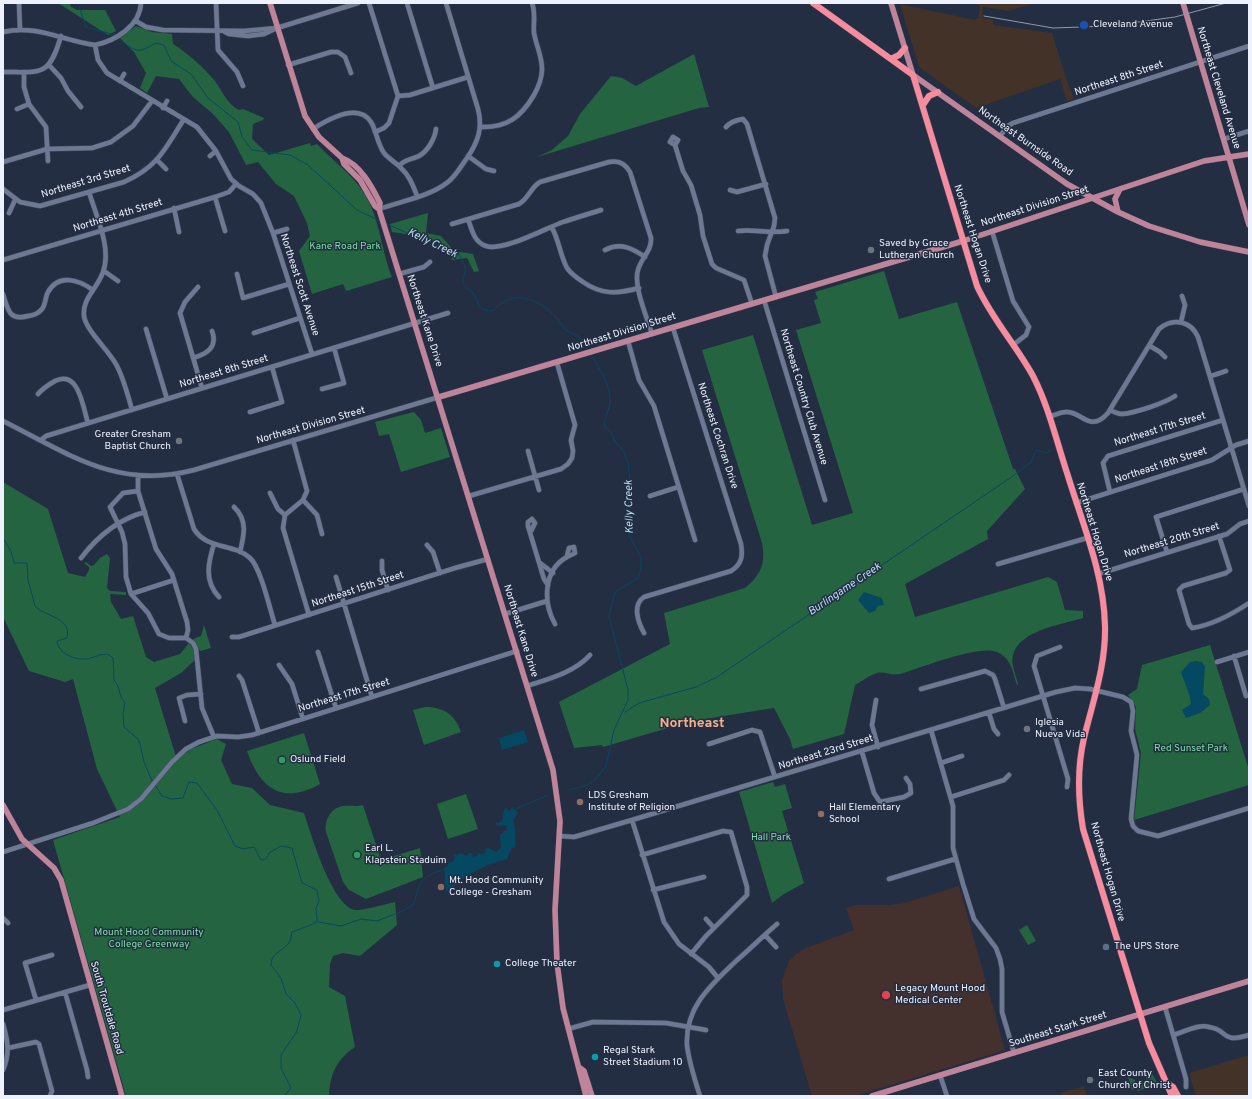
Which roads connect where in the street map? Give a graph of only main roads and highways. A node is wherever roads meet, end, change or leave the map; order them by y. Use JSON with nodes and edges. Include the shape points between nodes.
{"nodes":[{"id":1,"x":270,"y":3,"type":"edge"},
{"id":2,"x":812,"y":3,"type":"edge"},
{"id":3,"x":891,"y":3,"type":"edge"},
{"id":4,"x":1183,"y":3,"type":"edge"},
{"id":5,"x":905,"y":48,"type":"junction"},
{"id":6,"x":891,"y":59,"type":"junction"},
{"id":7,"x":913,"y":74,"type":"junction"},
{"id":8,"x":938,"y":92,"type":"junction"},
{"id":9,"x":922,"y":105,"type":"junction"},
{"id":10,"x":1249,"y":154,"type":"edge"},
{"id":11,"x":1229,"y":156,"type":"junction"},
{"id":12,"x":1121,"y":188,"type":"junction"},
{"id":13,"x":1091,"y":198,"type":"junction"},
{"id":14,"x":1118,"y":212,"type":"junction"},
{"id":15,"x":1249,"y":225,"type":"edge"},
{"id":16,"x":963,"y":241,"type":"junction"},
{"id":17,"x":1249,"y":252,"type":"edge"},
{"id":18,"x":439,"y":397,"type":"junction"},
{"id":19,"x":3,"y":805,"type":"edge"},
{"id":20,"x":1249,"y":981,"type":"edge"},
{"id":21,"x":1140,"y":1015,"type":"junction"},
{"id":22,"x":580,"y":1068,"type":"junction"},
{"id":23,"x":583,"y":1083,"type":"junction"},
{"id":24,"x":1168,"y":1084,"type":"junction"},
{"id":25,"x":590,"y":1088,"type":"junction"},
{"id":26,"x":122,"y":1096,"type":"edge"},
{"id":27,"x":586,"y":1096,"type":"edge"},
{"id":28,"x":592,"y":1096,"type":"edge"},
{"id":29,"x":872,"y":1096,"type":"edge"},
{"id":30,"x":1172,"y":1096,"type":"edge"},
{"id":31,"x":1178,"y":1096,"type":"edge"}],
"edges":[{"from":1,"to":18,"type":"main road","name":"Northeast Kane Drive","via":[[302,109],[313,129],[328,146],[348,160],[366,180],[380,204],[379,209]]},
{"from":2,"to":6,"type":"highway","name":"Northeast Burnside Road"},
{"from":3,"to":5,"type":"main road","name":"Northeast Hogan Drive"},
{"from":4,"to":11,"type":"main road","name":"Northeast Cleveland Avenue"},
{"from":5,"to":6,"type":"highway"},
{"from":5,"to":7,"type":"main road","name":"Northeast Hogan Drive"},
{"from":6,"to":7,"type":"highway","name":"Northeast Burnside Road"},
{"from":7,"to":8,"type":"main road","name":"Northeast Burnside Road"},
{"from":7,"to":9,"type":"highway","name":"Northeast Hogan Drive"},
{"from":8,"to":9,"type":"highway","via":[[929,96]]},
{"from":8,"to":13,"type":"main road","name":"Northeast Burnside Road","via":[[1067,184]]},
{"from":9,"to":16,"type":"highway","name":"Northeast Hogan Drive"},
{"from":10,"to":11,"type":"main road","name":"Northeast Division Street"},
{"from":11,"to":12,"type":"main road","name":"Northeast Division Street","via":[[1204,161]]},
{"from":11,"to":15,"type":"main road","name":"Northeast Cleveland Avenue"},
{"from":12,"to":13,"type":"main road","name":"Northeast Division Street"},
{"from":12,"to":14,"type":"main road","via":[[1115,197]]},
{"from":13,"to":14,"type":"main road","name":"Northeast Burnside Road"},
{"from":13,"to":16,"type":"main road","name":"Northeast Division Street"},
{"from":14,"to":17,"type":"main road","name":"Northeast Burnside Road","via":[[1183,238]]},
{"from":16,"to":18,"type":"main road","name":"Northeast Division Street"},
{"from":16,"to":21,"type":"highway","name":"Northeast Hogan Drive","via":[[983,298],[1033,377],[1049,416],[1098,574],[1105,630],[1103,658],[1081,755],[1080,810],[1087,844]]},
{"from":18,"to":22,"type":"main road","name":"Northeast Kane Drive","via":[[554,776],[560,813],[555,941],[568,1029]]},
{"from":19,"to":26,"type":"main road","name":"South Troutdale Road","via":[[27,845],[54,868],[59,877]]},
{"from":20,"to":21,"type":"main road","name":"Southeast Stark Street"},
{"from":21,"to":24,"type":"highway","name":"Northeast Hogan Drive","via":[[1152,1053]]},
{"from":21,"to":29,"type":"main road","name":"Southeast Stark Street"},
{"from":22,"to":23,"type":"main road","name":"Northeast Kane Drive"},
{"from":22,"to":25,"type":"main road","name":"Northeast Kane Drive","via":[[584,1071]]},
{"from":23,"to":25,"type":"main road"},
{"from":23,"to":27,"type":"main road","name":"Northeast Kane Drive"},
{"from":24,"to":30,"type":"highway","name":"Northeast Hogan Drive"},
{"from":24,"to":31,"type":"highway","name":"Northeast Hogan Drive"},
{"from":25,"to":28,"type":"main road","name":"Northeast Kane Drive"}]}
